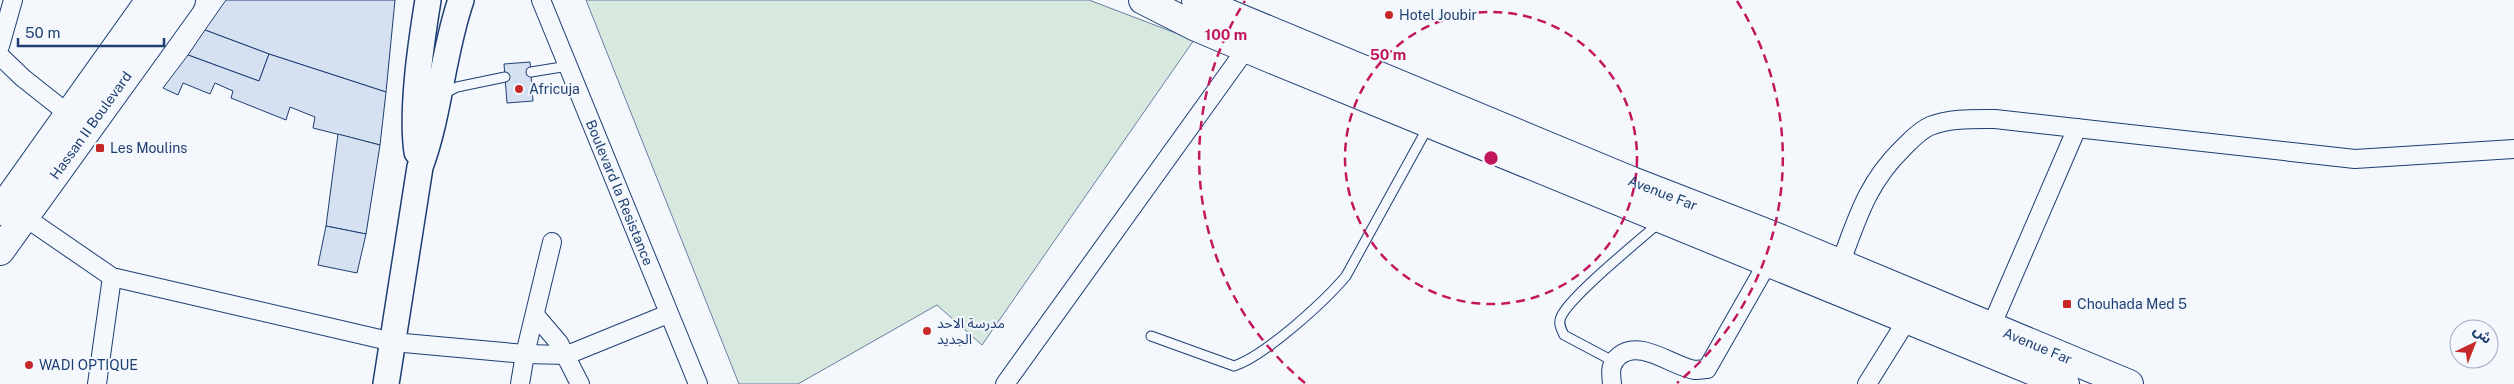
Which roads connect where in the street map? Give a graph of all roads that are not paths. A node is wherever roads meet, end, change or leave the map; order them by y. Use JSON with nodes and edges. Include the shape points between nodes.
{"nodes":[{"id":1,"x":13,"y":0,"type":"edge"},
{"id":2,"x":150,"y":0,"type":"edge"},
{"id":3,"x":181,"y":0,"type":"edge"},
{"id":4,"x":428,"y":0,"type":"edge"},
{"id":5,"x":460,"y":0,"type":"edge"},
{"id":6,"x":542,"y":0,"type":"edge"},
{"id":7,"x":1144,"y":0,"type":"edge"},
{"id":8,"x":1196,"y":0,"type":"edge"},
{"id":9,"x":1255,"y":37,"type":"junction"},
{"id":10,"x":0,"y":46,"type":"edge"},
{"id":11,"x":0,"y":56,"type":"edge"},
{"id":12,"x":568,"y":66,"type":"junction"},
{"id":13,"x":531,"y":72,"type":"dead end"},
{"id":14,"x":505,"y":77,"type":"dead end"},
{"id":15,"x":439,"y":97,"type":"junction"},
{"id":16,"x":77,"y":121,"type":"junction"},
{"id":17,"x":1430,"y":122,"type":"junction"},
{"id":18,"x":2077,"y":128,"type":"junction"},
{"id":19,"x":2514,"y":149,"type":"edge"},
{"id":20,"x":420,"y":167,"type":"junction"},
{"id":21,"x":10,"y":210,"type":"edge"},
{"id":22,"x":1664,"y":218,"type":"junction"},
{"id":23,"x":552,"y":242,"type":"dead end"},
{"id":24,"x":0,"y":252,"type":"edge"},
{"id":25,"x":1768,"y":262,"type":"junction"},
{"id":26,"x":1836,"y":275,"type":"junction"},
{"id":27,"x":112,"y":277,"type":"junction"},
{"id":28,"x":668,"y":314,"type":"junction"},
{"id":29,"x":535,"y":315,"type":"junction"},
{"id":30,"x":1907,"y":320,"type":"junction"},
{"id":31,"x":1151,"y":336,"type":"dead end"},
{"id":32,"x":1986,"y":339,"type":"junction"},
{"id":33,"x":392,"y":342,"type":"junction"},
{"id":34,"x":524,"y":354,"type":"junction"},
{"id":35,"x":567,"y":355,"type":"junction"},
{"id":36,"x":1613,"y":361,"type":"junction"},
{"id":37,"x":97,"y":384,"type":"edge"},
{"id":38,"x":386,"y":384,"type":"edge"},
{"id":39,"x":520,"y":384,"type":"edge"},
{"id":40,"x":580,"y":384,"type":"edge"},
{"id":41,"x":698,"y":384,"type":"edge"},
{"id":42,"x":1004,"y":384,"type":"edge"},
{"id":43,"x":1612,"y":384,"type":"edge"},
{"id":44,"x":1867,"y":384,"type":"edge"},
{"id":45,"x":2065,"y":384,"type":"edge"},
{"id":46,"x":2129,"y":384,"type":"edge"}],
"edges":[{"from":1,"to":10,"type":"street"},
{"from":2,"to":16,"type":"main road","name":"Hassan II Boulevard"},
{"from":3,"to":16,"type":"main road","name":"Hassan II Boulevard"},
{"from":4,"to":20,"type":"main road","via":[[415,136]]},
{"from":5,"to":15,"type":"main road"},
{"from":6,"to":12,"type":"street","name":"Boulevard la Resistance"},
{"from":7,"to":9,"type":"main road","name":"Avenue Far","via":[[1194,26]]},
{"from":8,"to":9,"type":"main road","name":"Avenue Far"},
{"from":9,"to":17,"type":"main road","name":"Avenue Far"},
{"from":9,"to":26,"type":"main road","name":"Avenue Far","via":[[1632,181]]},
{"from":9,"to":42,"type":"street"},
{"from":11,"to":16,"type":"street"},
{"from":12,"to":13,"type":"lane"},
{"from":12,"to":28,"type":"street","name":"Boulevard la Resistance"},
{"from":14,"to":15,"type":"lane","via":[[457,87]]},
{"from":15,"to":20,"type":"main road","via":[[430,140]]},
{"from":16,"to":21,"type":"main road","name":"Hassan II Boulevard"},
{"from":17,"to":22,"type":"main road","name":"Avenue Far"},
{"from":17,"to":31,"type":"lane","via":[[1346,276],[1333,292],[1269,345],[1246,362],[1234,366]]},
{"from":18,"to":19,"type":"street","via":[[2355,159]]},
{"from":18,"to":26,"type":"street","via":[[1995,119],[1961,119],[1928,127],[1882,170],[1857,215]]},
{"from":18,"to":32,"type":"street"},
{"from":20,"to":33,"type":"main road"},
{"from":21,"to":24,"type":"main road","name":"Hassan II Boulevard"},
{"from":21,"to":27,"type":"street"},
{"from":22,"to":25,"type":"main road","name":"Avenue Far"},
{"from":22,"to":36,"type":"lane","via":[[1575,299],[1562,315],[1560,321],[1564,335]]},
{"from":23,"to":29,"type":"street"},
{"from":25,"to":26,"type":"main road","name":"Avenue Far"},
{"from":25,"to":36,"type":"street","via":[[1707,369],[1694,370],[1636,349],[1620,354]]},
{"from":26,"to":30,"type":"main road","name":"Avenue Far"},
{"from":26,"to":32,"type":"main road","name":"Avenue Far"},
{"from":27,"to":33,"type":"street"},
{"from":27,"to":37,"type":"street"},
{"from":28,"to":35,"type":"street"},
{"from":28,"to":41,"type":"street","name":"Boulevard la Resistance"},
{"from":29,"to":34,"type":"street"},
{"from":29,"to":35,"type":"street"},
{"from":30,"to":32,"type":"main road","name":"Avenue Far"},
{"from":30,"to":44,"type":"street"},
{"from":32,"to":45,"type":"main road","name":"Avenue Far"},
{"from":32,"to":46,"type":"main road","name":"Avenue Far"},
{"from":33,"to":34,"type":"street"},
{"from":33,"to":38,"type":"main road"},
{"from":34,"to":35,"type":"street"},
{"from":34,"to":39,"type":"street"},
{"from":35,"to":40,"type":"street"},
{"from":36,"to":43,"type":"street","via":[[1610,371]]}]}
